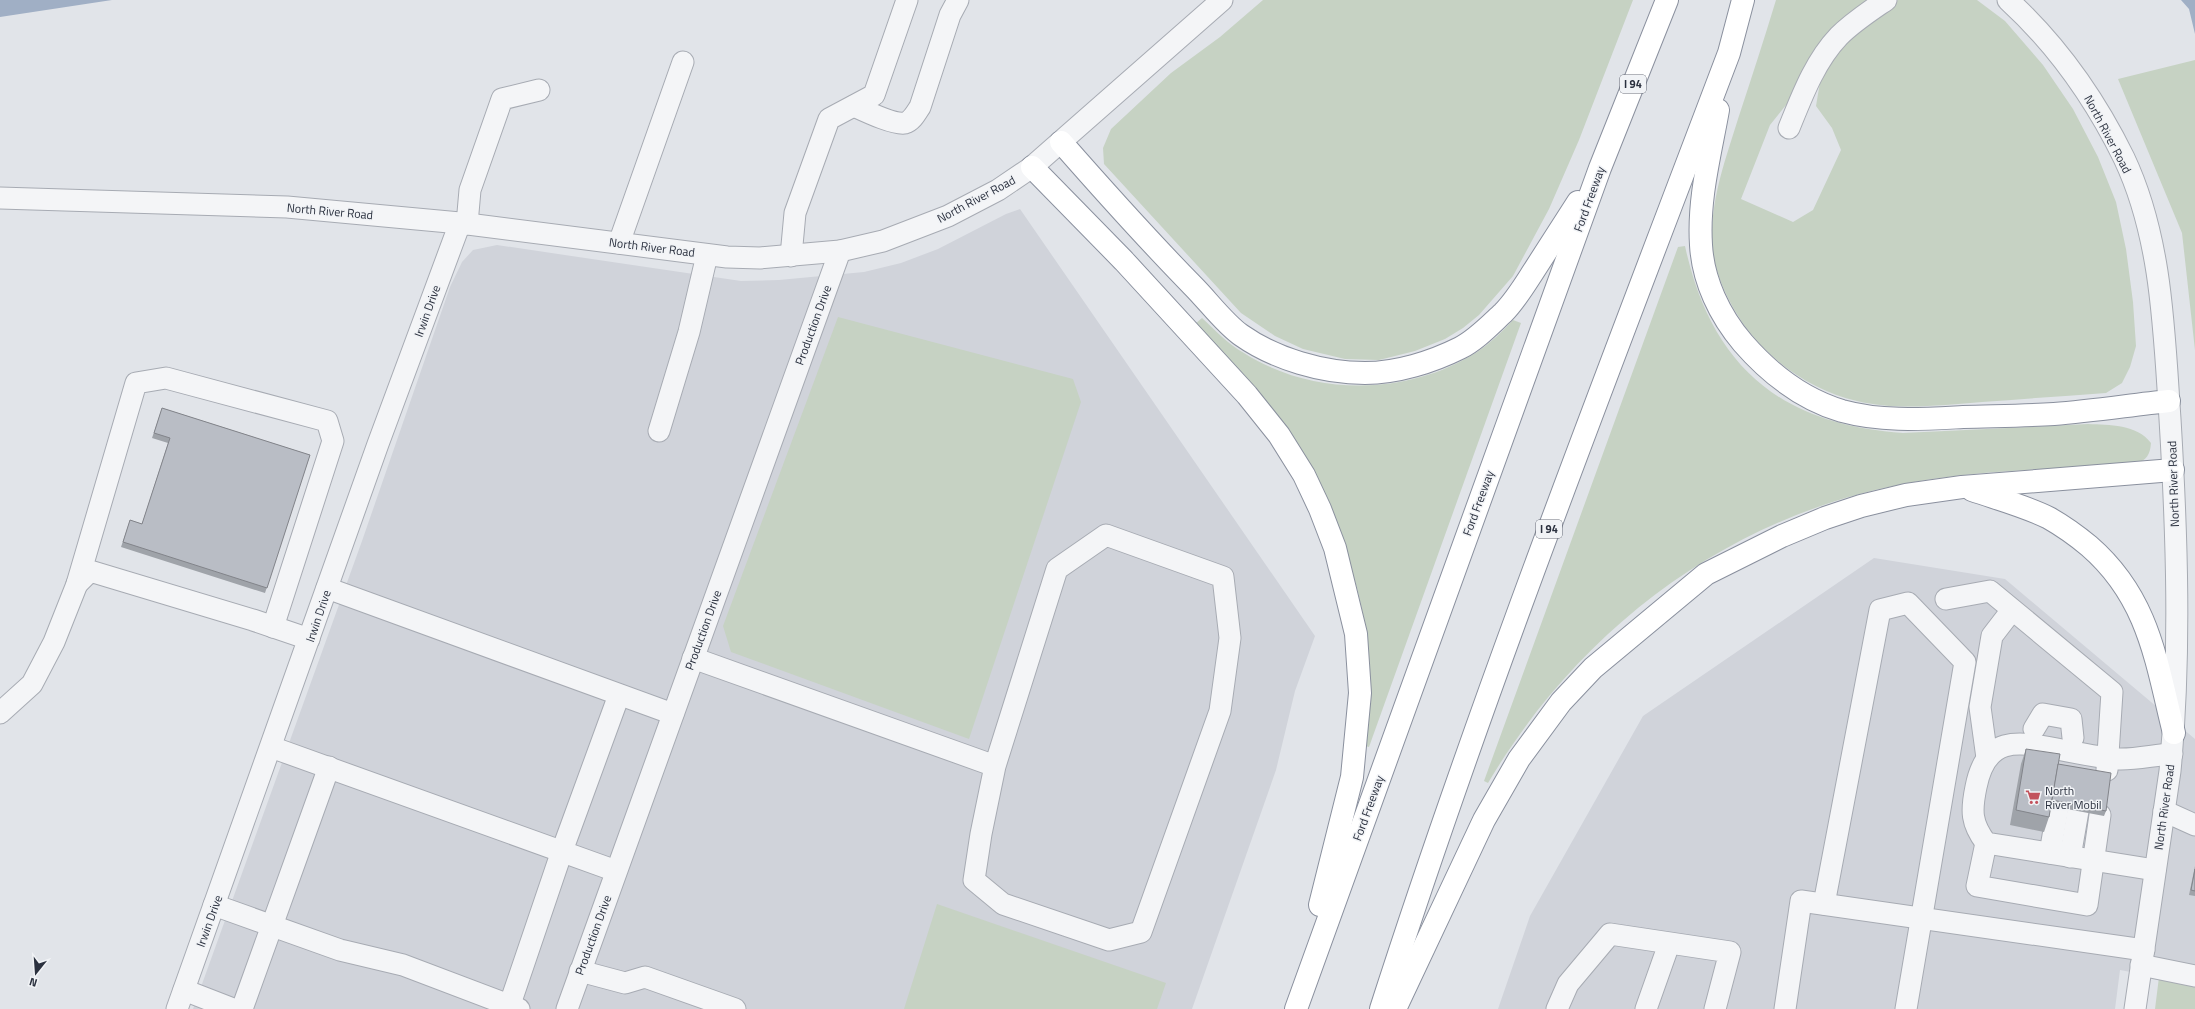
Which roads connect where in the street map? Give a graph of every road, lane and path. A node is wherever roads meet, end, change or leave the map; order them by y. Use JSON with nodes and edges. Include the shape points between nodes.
{"nodes":[{"id":1,"x":907,"y":0,"type":"edge"},
{"id":2,"x":958,"y":0,"type":"edge"},
{"id":3,"x":1222,"y":0,"type":"edge"},
{"id":4,"x":1667,"y":0,"type":"edge"},
{"id":5,"x":1743,"y":0,"type":"edge"},
{"id":6,"x":1886,"y":0,"type":"edge"},
{"id":7,"x":2008,"y":0,"type":"edge"},
{"id":8,"x":1729,"y":53,"type":"junction"},
{"id":9,"x":683,"y":62,"type":"dead end"},
{"id":10,"x":539,"y":90,"type":"dead end"},
{"id":11,"x":854,"y":106,"type":"junction"},
{"id":12,"x":1789,"y":128,"type":"dead end"},
{"id":13,"x":1061,"y":142,"type":"junction"},
{"id":14,"x":1032,"y":167,"type":"junction"},
{"id":15,"x":1600,"y":168,"type":"junction"},
{"id":16,"x":0,"y":198,"type":"edge"},
{"id":17,"x":463,"y":224,"type":"junction"},
{"id":18,"x":619,"y":243,"type":"junction"},
{"id":19,"x":840,"y":251,"type":"junction"},
{"id":20,"x":707,"y":255,"type":"junction"},
{"id":21,"x":791,"y":256,"type":"junction"},
{"id":22,"x":2169,"y":401,"type":"junction"},
{"id":23,"x":659,"y":431,"type":"dead end"},
{"id":24,"x":2173,"y":470,"type":"junction"},
{"id":25,"x":1962,"y":487,"type":"junction"},
{"id":26,"x":77,"y":584,"type":"junction"},
{"id":27,"x":328,"y":588,"type":"junction"},
{"id":28,"x":1946,"y":599,"type":"dead end"},
{"id":29,"x":2012,"y":610,"type":"junction"},
{"id":30,"x":273,"y":627,"type":"junction"},
{"id":31,"x":309,"y":639,"type":"junction"},
{"id":32,"x":693,"y":658,"type":"junction"},
{"id":33,"x":620,"y":695,"type":"junction"},
{"id":34,"x":0,"y":713,"type":"edge"},
{"id":35,"x":673,"y":714,"type":"junction"},
{"id":36,"x":2029,"y":736,"type":"junction"},
{"id":37,"x":2173,"y":743,"type":"junction"},
{"id":38,"x":271,"y":746,"type":"junction"},
{"id":39,"x":2108,"y":757,"type":"junction"},
{"id":40,"x":1987,"y":758,"type":"junction"},
{"id":41,"x":2075,"y":759,"type":"junction"},
{"id":42,"x":995,"y":766,"type":"junction"},
{"id":43,"x":329,"y":768,"type":"junction"},
{"id":44,"x":2106,"y":778,"type":"edge"},
{"id":45,"x":2164,"y":811,"type":"junction"},
{"id":46,"x":2100,"y":815,"type":"edge"},
{"id":47,"x":2195,"y":825,"type":"edge"},
{"id":48,"x":1986,"y":843,"type":"junction"},
{"id":49,"x":562,"y":851,"type":"junction"},
{"id":50,"x":2050,"y":853,"type":"junction"},
{"id":51,"x":2070,"y":857,"type":"junction"},
{"id":52,"x":2095,"y":861,"type":"junction"},
{"id":53,"x":2155,"y":870,"type":"junction"},
{"id":54,"x":616,"y":871,"type":"junction"},
{"id":55,"x":1824,"y":904,"type":"junction"},
{"id":56,"x":214,"y":905,"type":"junction"},
{"id":57,"x":1921,"y":918,"type":"junction"},
{"id":58,"x":271,"y":926,"type":"junction"},
{"id":59,"x":1669,"y":944,"type":"junction"},
{"id":60,"x":2143,"y":957,"type":"junction"},
{"id":61,"x":580,"y":971,"type":"junction"},
{"id":62,"x":2195,"y":976,"type":"edge"},
{"id":63,"x":181,"y":1000,"type":"edge"},
{"id":64,"x":515,"y":1007,"type":"edge"},
{"id":65,"x":233,"y":1009,"type":"edge"},
{"id":66,"x":242,"y":1009,"type":"edge"},
{"id":67,"x":566,"y":1009,"type":"edge"},
{"id":68,"x":735,"y":1009,"type":"edge"},
{"id":69,"x":1295,"y":1009,"type":"edge"},
{"id":70,"x":1381,"y":1009,"type":"edge"},
{"id":71,"x":1395,"y":1009,"type":"edge"},
{"id":72,"x":1557,"y":1009,"type":"edge"},
{"id":73,"x":1646,"y":1009,"type":"edge"},
{"id":74,"x":1715,"y":1009,"type":"edge"},
{"id":75,"x":1785,"y":1009,"type":"edge"},
{"id":76,"x":1906,"y":1009,"type":"edge"},
{"id":77,"x":2135,"y":1009,"type":"edge"}],
"edges":[{"from":1,"to":11,"type":"street","via":[[874,96]]},
{"from":2,"to":11,"type":"street","via":[[950,15],[920,107],[913,118],[905,123],[895,122]]},
{"from":3,"to":13,"type":"street","name":"North River Road"},
{"from":4,"to":15,"type":"highway","name":"Ford Freeway","number":"I 94"},
{"from":5,"to":8,"type":"highway","number":"I 94"},
{"from":6,"to":12,"type":"street","via":[[1839,36],[1810,80]]},
{"from":7,"to":22,"type":"street","name":"North River Road","via":[[2028,18],[2071,70],[2100,114],[2124,158],[2153,250],[2163,324]]},
{"from":8,"to":22,"type":"highway","via":[[1701,200],[1701,246],[1710,290],[1724,316],[1737,336],[1772,373],[1796,390],[1841,410],[1869,417],[1897,419],[2055,414]]},
{"from":8,"to":70,"type":"highway","number":"I 94","via":[[1524,595],[1424,877]]},
{"from":9,"to":18,"type":"street"},
{"from":10,"to":17,"type":"street","name":"Irwin Drive","via":[[502,99],[470,190]]},
{"from":11,"to":21,"type":"street","via":[[829,119],[795,213]]},
{"from":13,"to":14,"type":"street","name":"North River Road"},
{"from":13,"to":15,"type":"highway","via":[[1156,248],[1240,334],[1260,347],[1308,365],[1365,373],[1400,369],[1428,362],[1462,348],[1477,337],[1504,312],[1522,289]]},
{"from":14,"to":19,"type":"street","name":"North River Road","via":[[998,190],[948,216],[882,241]]},
{"from":14,"to":69,"type":"highway","via":[[1124,261],[1247,395],[1279,435],[1304,475],[1335,548],[1356,634],[1360,693],[1352,777]]},
{"from":15,"to":69,"type":"highway","name":"Ford Freeway","number":"I 94"},
{"from":16,"to":17,"type":"street","name":"North River Road","via":[[287,207]]},
{"from":17,"to":18,"type":"street","name":"North River Road"},
{"from":17,"to":27,"type":"street","name":"Irwin Drive"},
{"from":18,"to":20,"type":"street","name":"North River Road"},
{"from":19,"to":21,"type":"street","name":"North River Road"},
{"from":19,"to":32,"type":"street","name":"Production Drive"},
{"from":20,"to":21,"type":"street","name":"North River Road","via":[[760,258]]},
{"from":20,"to":23,"type":"street","via":[[689,332]]},
{"from":22,"to":24,"type":"street","name":"North River Road"},
{"from":24,"to":25,"type":"highway"},
{"from":24,"to":37,"type":"street","name":"North River Road","via":[[2177,608]]},
{"from":25,"to":37,"type":"highway","via":[[2021,506],[2050,519],[2079,538],[2111,568],[2138,608],[2151,640]]},
{"from":25,"to":71,"type":"highway","via":[[1906,495],[1861,506],[1811,524],[1742,555],[1706,574],[1593,668],[1561,702],[1519,759],[1484,820]]},
{"from":26,"to":30,"type":"street","via":[[90,572]]},
{"from":26,"to":30,"type":"street","via":[[136,383],[166,378],[327,421],[333,441]]},
{"from":26,"to":34,"type":"street","via":[[54,642],[32,684]]},
{"from":27,"to":31,"type":"street","name":"Irwin Drive"},
{"from":27,"to":33,"type":"street"},
{"from":28,"to":29,"type":"street","via":[[1990,591]]},
{"from":29,"to":39,"type":"street","via":[[2112,692]]},
{"from":29,"to":40,"type":"street","via":[[1992,636],[1980,707]]},
{"from":30,"to":31,"type":"street"},
{"from":31,"to":38,"type":"street","name":"Irwin Drive"},
{"from":32,"to":35,"type":"street","name":"Production Drive"},
{"from":32,"to":42,"type":"street"},
{"from":33,"to":35,"type":"street"},
{"from":33,"to":49,"type":"street"},
{"from":35,"to":54,"type":"street","name":"Production Drive"},
{"from":36,"to":40,"type":"street","via":[[1996,749]]},
{"from":36,"to":41,"type":"street"},
{"from":36,"to":41,"type":"street","via":[[2043,714],[2071,719]]},
{"from":37,"to":39,"type":"street","via":[[2117,759]]},
{"from":37,"to":45,"type":"street","name":"North River Road"},
{"from":38,"to":43,"type":"street"},
{"from":38,"to":56,"type":"street","name":"Irwin Drive"},
{"from":39,"to":41,"type":"street"},
{"from":39,"to":44,"type":"street"},
{"from":40,"to":48,"type":"street","via":[[1979,772],[1972,814],[1976,830]]},
{"from":42,"to":42,"type":"street","via":[[974,880],[1003,904],[1109,940],[1141,932],[1220,710],[1230,638],[1223,578],[1106,535],[1057,569]]},
{"from":43,"to":49,"type":"street"},
{"from":43,"to":58,"type":"street"},
{"from":45,"to":47,"type":"street"},
{"from":45,"to":53,"type":"street","name":"North River Road"},
{"from":46,"to":52,"type":"street"},
{"from":48,"to":50,"type":"street"},
{"from":48,"to":52,"type":"street","via":[[1977,886],[2087,905]]},
{"from":49,"to":54,"type":"street"},
{"from":49,"to":64,"type":"street"},
{"from":50,"to":51,"type":"street"},
{"from":50,"to":51,"type":"street","via":[[2068,809]]},
{"from":51,"to":52,"type":"street"},
{"from":52,"to":53,"type":"street"},
{"from":53,"to":60,"type":"street","name":"North River Road"},
{"from":54,"to":61,"type":"street","name":"Production Drive"},
{"from":55,"to":57,"type":"street"},
{"from":55,"to":57,"type":"street","via":[[1880,610],[1908,603],[1965,662]]},
{"from":55,"to":75,"type":"street","via":[[1802,901]]},
{"from":56,"to":58,"type":"street"},
{"from":56,"to":63,"type":"street","name":"Irwin Drive"},
{"from":57,"to":60,"type":"street"},
{"from":57,"to":76,"type":"street"},
{"from":58,"to":64,"type":"street","via":[[340,950],[403,965]]},
{"from":58,"to":66,"type":"street"},
{"from":59,"to":72,"type":"street","via":[[1610,934],[1568,984]]},
{"from":59,"to":73,"type":"street"},
{"from":59,"to":74,"type":"street","via":[[1730,952]]},
{"from":60,"to":62,"type":"street"},
{"from":60,"to":77,"type":"street","name":"North River Road"},
{"from":61,"to":67,"type":"street","name":"Production Drive"},
{"from":61,"to":68,"type":"street","via":[[625,983],[645,977]]},
{"from":63,"to":65,"type":"street"}]}
